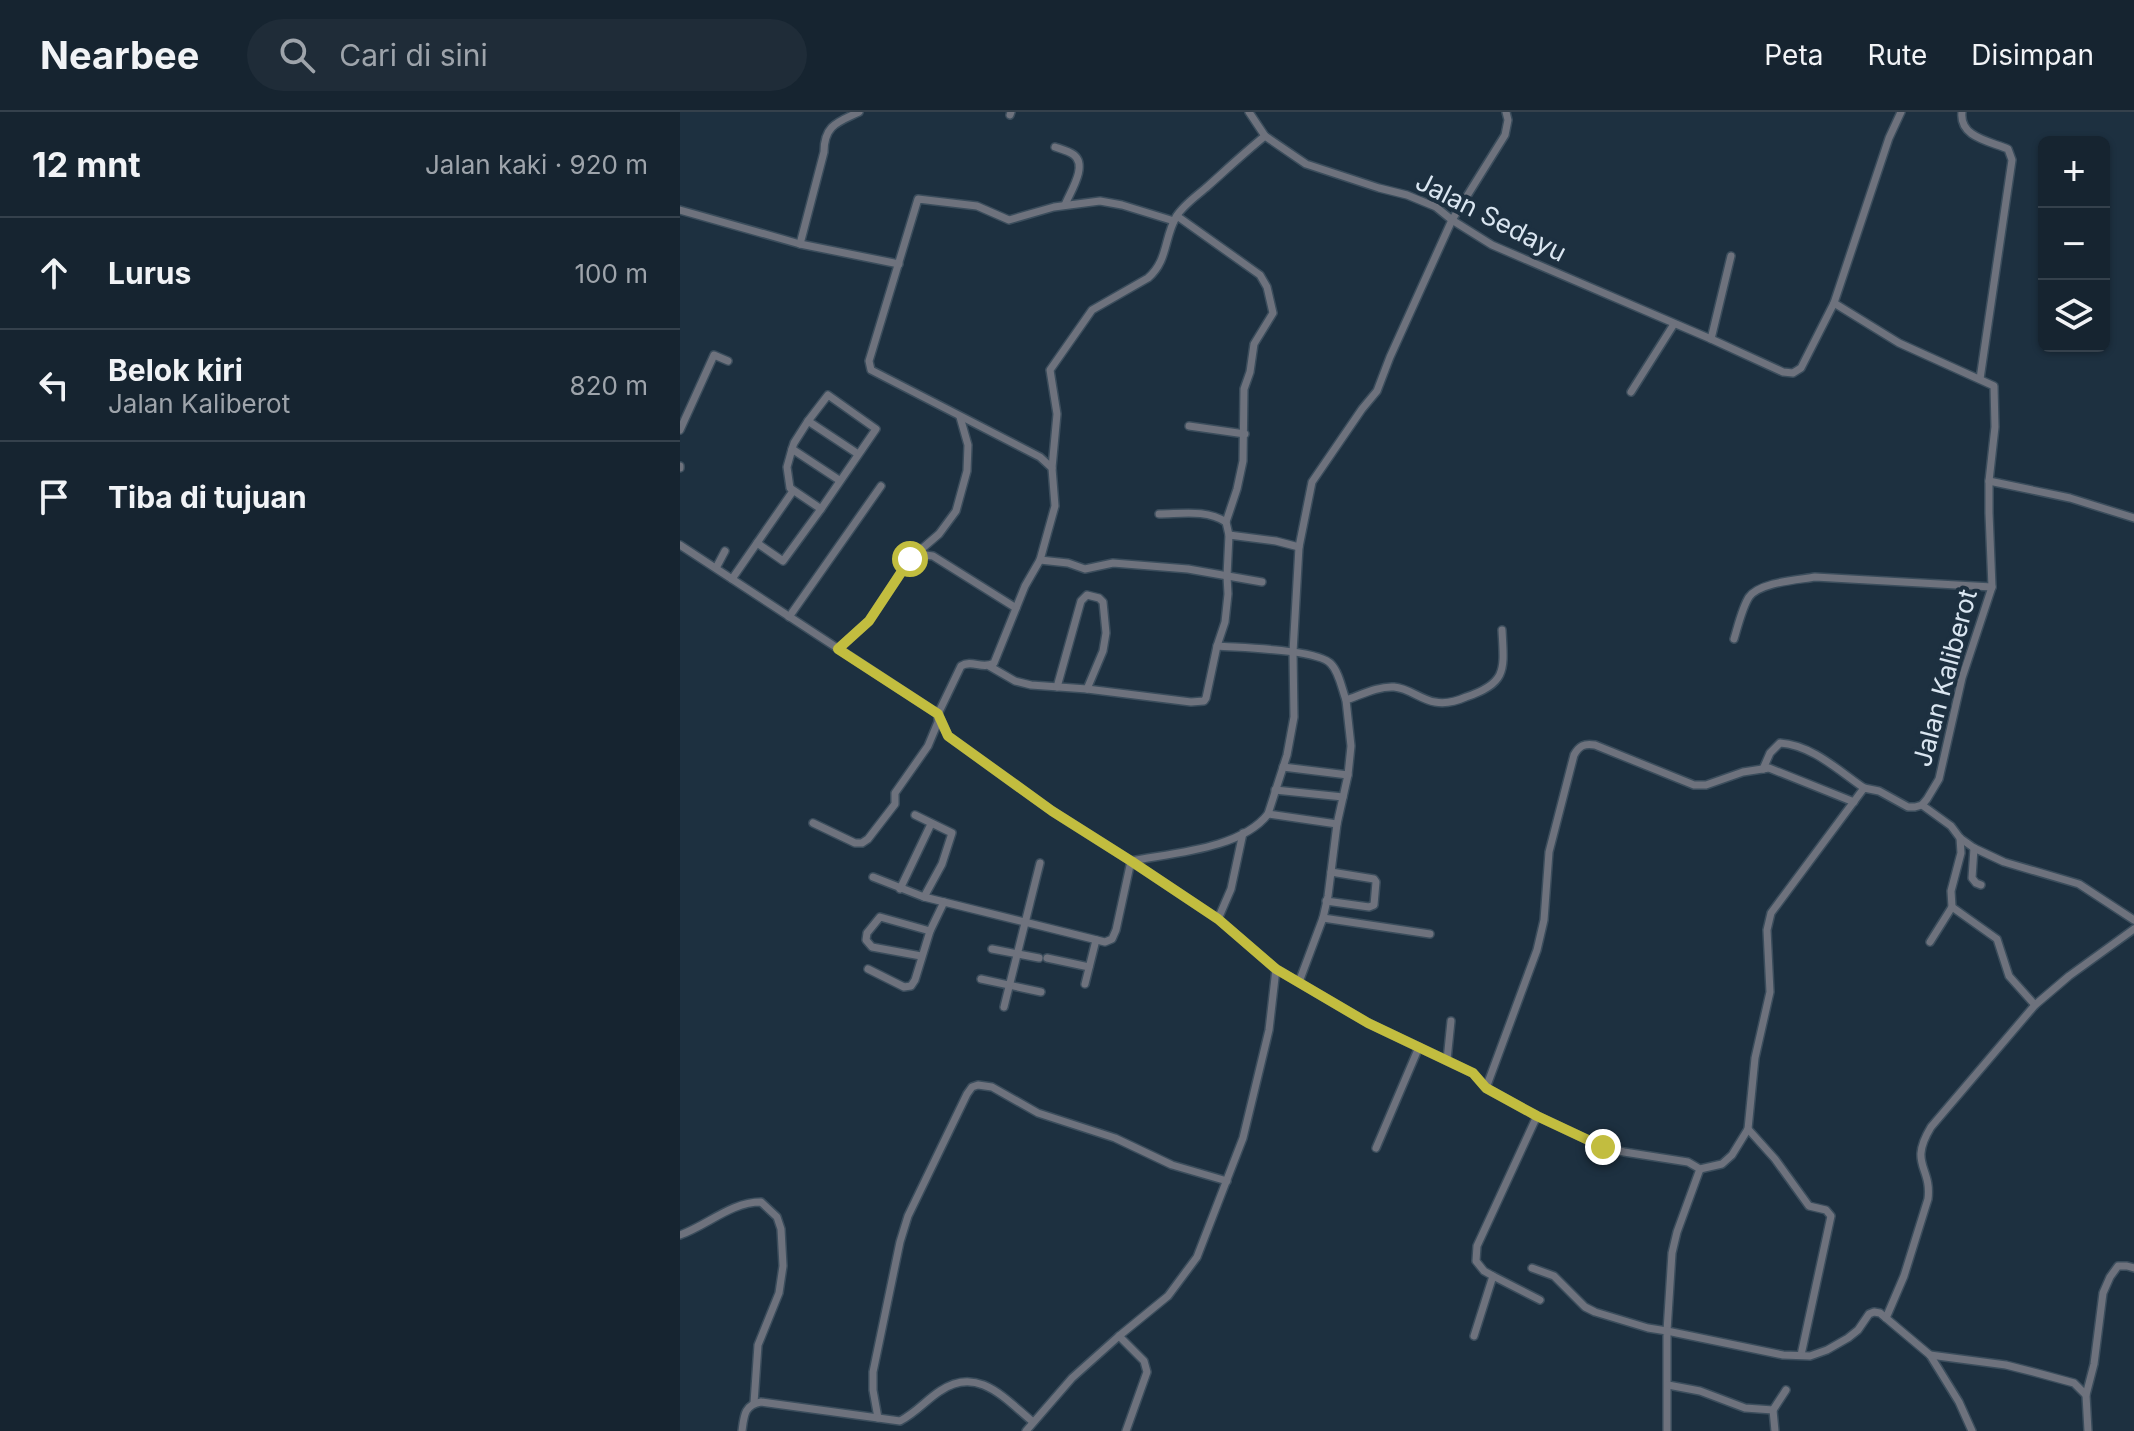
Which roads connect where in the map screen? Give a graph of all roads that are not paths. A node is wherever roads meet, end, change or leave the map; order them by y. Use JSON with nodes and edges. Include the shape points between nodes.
{"nodes":[{"id":1,"x":859,"y":112,"type":"edge"},
{"id":2,"x":1249,"y":112,"type":"edge"},
{"id":3,"x":1506,"y":112,"type":"edge"},
{"id":4,"x":1901,"y":112,"type":"edge"},
{"id":5,"x":1962,"y":112,"type":"edge"},
{"id":6,"x":1265,"y":136,"type":"junction"},
{"id":7,"x":1055,"y":147,"type":"dead end"},
{"id":8,"x":1065,"y":205,"type":"junction"},
{"id":9,"x":680,"y":210,"type":"edge"},
{"id":10,"x":1175,"y":218,"type":"junction"},
{"id":11,"x":1452,"y":220,"type":"junction"},
{"id":12,"x":800,"y":244,"type":"junction"},
{"id":13,"x":1731,"y":256,"type":"dead end"},
{"id":14,"x":899,"y":264,"type":"junction"},
{"id":15,"x":1834,"y":303,"type":"junction"},
{"id":16,"x":1674,"y":324,"type":"junction"},
{"id":17,"x":1711,"y":339,"type":"junction"},
{"id":18,"x":728,"y":361,"type":"dead end"},
{"id":19,"x":1980,"y":379,"type":"junction"},
{"id":20,"x":1631,"y":392,"type":"dead end"},
{"id":21,"x":960,"y":417,"type":"junction"},
{"id":22,"x":808,"y":421,"type":"junction"},
{"id":23,"x":1189,"y":426,"type":"dead end"},
{"id":24,"x":680,"y":430,"type":"edge"},
{"id":25,"x":1245,"y":434,"type":"junction"},
{"id":26,"x":792,"y":449,"type":"junction"},
{"id":27,"x":858,"y":454,"type":"junction"},
{"id":28,"x":1052,"y":468,"type":"junction"},
{"id":29,"x":839,"y":480,"type":"junction"},
{"id":30,"x":1989,"y":481,"type":"junction"},
{"id":31,"x":881,"y":486,"type":"dead end"},
{"id":32,"x":793,"y":491,"type":"junction"},
{"id":33,"x":821,"y":509,"type":"junction"},
{"id":34,"x":1159,"y":514,"type":"dead end"},
{"id":35,"x":2134,"y":518,"type":"edge"},
{"id":36,"x":1226,"y":522,"type":"junction"},
{"id":37,"x":1229,"y":535,"type":"junction"},
{"id":38,"x":757,"y":543,"type":"junction"},
{"id":39,"x":680,"y":545,"type":"edge"},
{"id":40,"x":1299,"y":547,"type":"junction"},
{"id":41,"x":725,"y":551,"type":"dead end"},
{"id":42,"x":916,"y":554,"type":"junction"},
{"id":43,"x":1040,"y":560,"type":"junction"},
{"id":44,"x":716,"y":568,"type":"junction"},
{"id":45,"x":1227,"y":576,"type":"junction"},
{"id":46,"x":732,"y":579,"type":"junction"},
{"id":47,"x":1262,"y":582,"type":"dead end"},
{"id":48,"x":1992,"y":587,"type":"junction"},
{"id":49,"x":1016,"y":608,"type":"junction"},
{"id":50,"x":789,"y":617,"type":"junction"},
{"id":51,"x":1502,"y":630,"type":"dead end"},
{"id":52,"x":1734,"y":639,"type":"dead end"},
{"id":53,"x":1217,"y":646,"type":"junction"},
{"id":54,"x":838,"y":649,"type":"junction"},
{"id":55,"x":1293,"y":652,"type":"junction"},
{"id":56,"x":989,"y":666,"type":"junction"},
{"id":57,"x":1057,"y":687,"type":"junction"},
{"id":58,"x":1087,"y":689,"type":"junction"},
{"id":59,"x":1346,"y":700,"type":"junction"},
{"id":60,"x":938,"y":714,"type":"junction"},
{"id":61,"x":1283,"y":767,"type":"junction"},
{"id":62,"x":1763,"y":769,"type":"junction"},
{"id":63,"x":1348,"y":775,"type":"junction"},
{"id":64,"x":1864,"y":788,"type":"junction"},
{"id":65,"x":1275,"y":790,"type":"junction"},
{"id":66,"x":1343,"y":797,"type":"junction"},
{"id":67,"x":1854,"y":802,"type":"junction"},
{"id":68,"x":1922,"y":805,"type":"junction"},
{"id":69,"x":1268,"y":814,"type":"junction"},
{"id":70,"x":915,"y":815,"type":"dead end"},
{"id":71,"x":813,"y":823,"type":"dead end"},
{"id":72,"x":931,"y":824,"type":"junction"},
{"id":73,"x":1337,"y":824,"type":"junction"},
{"id":74,"x":1243,"y":833,"type":"junction"},
{"id":75,"x":1960,"y":838,"type":"junction"},
{"id":76,"x":1974,"y":848,"type":"junction"},
{"id":77,"x":1131,"y":861,"type":"junction"},
{"id":78,"x":1040,"y":863,"type":"dead end"},
{"id":79,"x":1331,"y":872,"type":"junction"},
{"id":80,"x":873,"y":877,"type":"dead end"},
{"id":81,"x":1981,"y":885,"type":"dead end"},
{"id":82,"x":900,"y":889,"type":"junction"},
{"id":83,"x":924,"y":897,"type":"junction"},
{"id":84,"x":1326,"y":901,"type":"junction"},
{"id":85,"x":944,"y":902,"type":"junction"},
{"id":86,"x":1952,"y":907,"type":"junction"},
{"id":87,"x":1323,"y":918,"type":"junction"},
{"id":88,"x":1218,"y":919,"type":"junction"},
{"id":89,"x":2134,"y":920,"type":"edge"},
{"id":90,"x":1026,"y":922,"type":"junction"},
{"id":91,"x":2134,"y":929,"type":"edge"},
{"id":92,"x":930,"y":931,"type":"junction"},
{"id":93,"x":1430,"y":934,"type":"dead end"},
{"id":94,"x":1096,"y":940,"type":"junction"},
{"id":95,"x":1930,"y":942,"type":"dead end"},
{"id":96,"x":992,"y":949,"type":"dead end"},
{"id":97,"x":1018,"y":953,"type":"junction"},
{"id":98,"x":921,"y":956,"type":"junction"},
{"id":99,"x":1089,"y":967,"type":"junction"},
{"id":100,"x":868,"y":969,"type":"dead end"},
{"id":101,"x":1276,"y":969,"type":"junction"},
{"id":102,"x":981,"y":979,"type":"dead end"},
{"id":103,"x":1299,"y":982,"type":"junction"},
{"id":104,"x":1085,"y":984,"type":"dead end"},
{"id":105,"x":1010,"y":985,"type":"junction"},
{"id":106,"x":1041,"y":992,"type":"dead end"},
{"id":107,"x":2035,"y":1005,"type":"junction"},
{"id":108,"x":1004,"y":1007,"type":"dead end"},
{"id":109,"x":1451,"y":1021,"type":"dead end"},
{"id":110,"x":1419,"y":1047,"type":"junction"},
{"id":111,"x":1447,"y":1060,"type":"junction"},
{"id":112,"x":1486,"y":1088,"type":"junction"},
{"id":113,"x":1537,"y":1116,"type":"junction"},
{"id":114,"x":1748,"y":1129,"type":"junction"},
{"id":115,"x":1376,"y":1148,"type":"dead end"},
{"id":116,"x":1700,"y":1169,"type":"junction"},
{"id":117,"x":1227,"y":1181,"type":"junction"},
{"id":118,"x":680,"y":1235,"type":"edge"},
{"id":119,"x":1532,"y":1268,"type":"dead end"},
{"id":120,"x":2134,"y":1268,"type":"edge"},
{"id":121,"x":1493,"y":1276,"type":"junction"},
{"id":122,"x":1540,"y":1300,"type":"dead end"},
{"id":123,"x":1886,"y":1318,"type":"junction"},
{"id":124,"x":1667,"y":1331,"type":"junction"},
{"id":125,"x":1119,"y":1336,"type":"junction"},
{"id":126,"x":1474,"y":1336,"type":"dead end"},
{"id":127,"x":1801,"y":1355,"type":"junction"},
{"id":128,"x":1930,"y":1355,"type":"junction"},
{"id":129,"x":1668,"y":1385,"type":"junction"},
{"id":130,"x":1786,"y":1390,"type":"dead end"},
{"id":131,"x":2086,"y":1395,"type":"junction"},
{"id":132,"x":754,"y":1403,"type":"junction"},
{"id":133,"x":1773,"y":1410,"type":"junction"},
{"id":134,"x":878,"y":1418,"type":"junction"},
{"id":135,"x":1033,"y":1422,"type":"junction"},
{"id":136,"x":742,"y":1431,"type":"edge"},
{"id":137,"x":1026,"y":1431,"type":"edge"},
{"id":138,"x":1126,"y":1431,"type":"edge"},
{"id":139,"x":1667,"y":1431,"type":"edge"},
{"id":140,"x":1775,"y":1431,"type":"edge"},
{"id":141,"x":1972,"y":1431,"type":"edge"},
{"id":142,"x":2088,"y":1431,"type":"edge"}],
"edges":[{"from":1,"to":12,"type":"street","via":[[828,130]]},
{"from":2,"to":6,"type":"street"},
{"from":3,"to":11,"type":"street","via":[[1505,135]]},
{"from":4,"to":15,"type":"street","name":"Jalan Sedayu"},
{"from":5,"to":19,"type":"street","via":[[1964,128],[2008,149],[2012,160]]},
{"from":6,"to":10,"type":"street"},
{"from":6,"to":11,"type":"street","name":"Jalan Sedayu","via":[[1306,164],[1407,195]]},
{"from":7,"to":8,"type":"street","via":[[1079,164]]},
{"from":8,"to":10,"type":"street","via":[[1100,201]]},
{"from":8,"to":14,"type":"street","via":[[1009,220],[977,206],[919,198]]},
{"from":9,"to":12,"type":"street"},
{"from":10,"to":25,"type":"street","via":[[1254,270],[1267,287],[1273,313],[1254,344],[1244,389]]},
{"from":10,"to":28,"type":"street","via":[[1155,272],[1092,310],[1050,370],[1057,414]]},
{"from":11,"to":16,"type":"street","name":"Jalan Sedayu","via":[[1492,245]]},
{"from":11,"to":40,"type":"street","via":[[1377,391],[1312,482]]},
{"from":12,"to":14,"type":"street"},
{"from":13,"to":17,"type":"street"},
{"from":14,"to":21,"type":"street","via":[[869,366]]},
{"from":15,"to":17,"type":"street","name":"Jalan Sedayu","via":[[1801,368],[1793,373]]},
{"from":15,"to":19,"type":"street","via":[[1899,343]]},
{"from":16,"to":17,"type":"street","name":"Jalan Sedayu"},
{"from":16,"to":20,"type":"street"},
{"from":18,"to":24,"type":"street","via":[[714,355]]},
{"from":19,"to":30,"type":"street","name":"Jalan Kaliberot","via":[[1994,386]]},
{"from":21,"to":28,"type":"street"},
{"from":21,"to":42,"type":"street","via":[[968,445],[962,493],[939,534]]},
{"from":22,"to":26,"type":"street"},
{"from":22,"to":27,"type":"street"},
{"from":22,"to":27,"type":"street","via":[[828,395],[876,429]]},
{"from":23,"to":25,"type":"street"},
{"from":25,"to":36,"type":"street"},
{"from":26,"to":29,"type":"street"},
{"from":26,"to":32,"type":"street","via":[[787,470]]},
{"from":27,"to":29,"type":"street"},
{"from":28,"to":43,"type":"street","via":[[1055,506]]},
{"from":29,"to":33,"type":"street"},
{"from":30,"to":35,"type":"street"},
{"from":30,"to":48,"type":"street","name":"Jalan Kaliberot"},
{"from":31,"to":50,"type":"street"},
{"from":32,"to":33,"type":"street"},
{"from":32,"to":38,"type":"street"},
{"from":33,"to":38,"type":"street","via":[[783,561]]},
{"from":34,"to":36,"type":"street","via":[[1200,513]]},
{"from":36,"to":37,"type":"street"},
{"from":37,"to":40,"type":"street"},
{"from":37,"to":45,"type":"street"},
{"from":38,"to":46,"type":"street"},
{"from":39,"to":44,"type":"street"},
{"from":40,"to":55,"type":"street"},
{"from":41,"to":44,"type":"street"},
{"from":42,"to":49,"type":"street","via":[[933,556]]},
{"from":42,"to":54,"type":"street","via":[[869,621]]},
{"from":43,"to":45,"type":"street","via":[[1085,569],[1113,563]]},
{"from":43,"to":49,"type":"street"},
{"from":44,"to":46,"type":"street"},
{"from":45,"to":47,"type":"street"},
{"from":45,"to":53,"type":"street","via":[[1225,622]]},
{"from":46,"to":50,"type":"street"},
{"from":48,"to":52,"type":"street","via":[[1815,577],[1787,581],[1752,593]]},
{"from":48,"to":68,"type":"street","name":"Jalan Kaliberot","via":[[1962,678],[1939,779]]},
{"from":49,"to":56,"type":"street"},
{"from":50,"to":54,"type":"street"},
{"from":51,"to":59,"type":"street","via":[[1503,665],[1488,689],[1455,701],[1433,701],[1396,687]]},
{"from":53,"to":55,"type":"street"},
{"from":53,"to":58,"type":"street","via":[[1204,701]]},
{"from":54,"to":60,"type":"street"},
{"from":55,"to":59,"type":"street","via":[[1329,662]]},
{"from":55,"to":61,"type":"street","via":[[1294,717]]},
{"from":56,"to":57,"type":"street","via":[[1022,683]]},
{"from":56,"to":60,"type":"street","via":[[961,666]]},
{"from":57,"to":58,"type":"street"},
{"from":57,"to":58,"type":"street","via":[[1087,595],[1103,602],[1106,633]]},
{"from":59,"to":63,"type":"street"},
{"from":60,"to":71,"type":"street","via":[[928,746],[868,839],[855,843]]},
{"from":60,"to":77,"type":"street","via":[[948,736]]},
{"from":61,"to":63,"type":"street"},
{"from":61,"to":65,"type":"street"},
{"from":62,"to":64,"type":"street","name":"Jalan Kaliberot","via":[[1775,747],[1792,744]]},
{"from":62,"to":67,"type":"street"},
{"from":62,"to":112,"type":"street","via":[[1694,785],[1595,745],[1582,745],[1574,755],[1549,852],[1537,950]]},
{"from":63,"to":66,"type":"street"},
{"from":64,"to":67,"type":"street"},
{"from":64,"to":68,"type":"street","name":"Jalan Kaliberot","via":[[1908,807]]},
{"from":65,"to":66,"type":"street"},
{"from":65,"to":69,"type":"street"},
{"from":66,"to":73,"type":"street"},
{"from":67,"to":114,"type":"street","via":[[1768,921],[1770,992],[1755,1058]]},
{"from":68,"to":75,"type":"street"},
{"from":69,"to":73,"type":"street"},
{"from":69,"to":74,"type":"street"},
{"from":70,"to":72,"type":"street"},
{"from":72,"to":82,"type":"street"},
{"from":72,"to":83,"type":"street","via":[[952,833]]},
{"from":73,"to":79,"type":"street"},
{"from":74,"to":77,"type":"street","via":[[1212,846]]},
{"from":74,"to":88,"type":"street","via":[[1231,889]]},
{"from":75,"to":76,"type":"street"},
{"from":75,"to":86,"type":"street"},
{"from":76,"to":81,"type":"street","via":[[1972,878]]},
{"from":76,"to":89,"type":"street","via":[[2079,884]]},
{"from":77,"to":88,"type":"street"},
{"from":77,"to":94,"type":"street","via":[[1114,935],[1109,941]]},
{"from":78,"to":90,"type":"street"},
{"from":79,"to":84,"type":"street"},
{"from":79,"to":84,"type":"street","via":[[1374,879],[1374,905]]},
{"from":80,"to":82,"type":"street"},
{"from":82,"to":83,"type":"street"},
{"from":83,"to":85,"type":"street"},
{"from":84,"to":87,"type":"street"},
{"from":85,"to":90,"type":"street"},
{"from":85,"to":92,"type":"street"},
{"from":86,"to":95,"type":"street"},
{"from":86,"to":107,"type":"street","via":[[1997,939],[2006,971]]},
{"from":87,"to":93,"type":"street"},
{"from":87,"to":103,"type":"street"},
{"from":88,"to":101,"type":"street"},
{"from":90,"to":94,"type":"street"},
{"from":90,"to":97,"type":"street"},
{"from":91,"to":107,"type":"street"},
{"from":92,"to":98,"type":"street"},
{"from":92,"to":98,"type":"street","via":[[880,917],[867,933],[872,947]]},
{"from":94,"to":99,"type":"street"},
{"from":96,"to":97,"type":"street"},
{"from":97,"to":99,"type":"street"},
{"from":97,"to":105,"type":"street"},
{"from":98,"to":100,"type":"street","via":[[908,987]]},
{"from":99,"to":104,"type":"street"},
{"from":101,"to":103,"type":"street"},
{"from":101,"to":117,"type":"street","via":[[1269,1030]]},
{"from":102,"to":105,"type":"street"},
{"from":103,"to":110,"type":"street"},
{"from":105,"to":106,"type":"street"},
{"from":105,"to":108,"type":"street"},
{"from":107,"to":123,"type":"street","via":[[1924,1138],[1920,1156],[1928,1199]]},
{"from":109,"to":111,"type":"street"},
{"from":110,"to":111,"type":"street"},
{"from":110,"to":115,"type":"street"},
{"from":111,"to":112,"type":"street","via":[[1473,1073]]},
{"from":112,"to":113,"type":"street"},
{"from":113,"to":116,"type":"street","via":[[1603,1147],[1688,1162]]},
{"from":113,"to":121,"type":"street","via":[[1477,1246],[1476,1261]]},
{"from":114,"to":116,"type":"street","via":[[1722,1164]]},
{"from":114,"to":127,"type":"street","via":[[1809,1206],[1831,1216]]},
{"from":116,"to":124,"type":"street","via":[[1672,1253]]},
{"from":117,"to":125,"type":"street","via":[[1197,1257],[1183,1278]]},
{"from":117,"to":134,"type":"street","via":[[1038,1113],[992,1087],[972,1087],[900,1242],[873,1372]]},
{"from":118,"to":132,"type":"street","via":[[749,1202],[761,1202],[777,1217],[783,1266],[779,1293],[758,1345]]},
{"from":119,"to":124,"type":"street","via":[[1554,1276],[1595,1312]]},
{"from":120,"to":131,"type":"street","via":[[2118,1266],[2103,1293]]},
{"from":121,"to":122,"type":"street"},
{"from":121,"to":126,"type":"street"},
{"from":123,"to":127,"type":"street","via":[[1869,1314],[1848,1338],[1827,1350]]},
{"from":123,"to":128,"type":"street"},
{"from":124,"to":127,"type":"street"},
{"from":124,"to":129,"type":"street"},
{"from":125,"to":135,"type":"street"},
{"from":125,"to":138,"type":"street","via":[[1144,1361],[1147,1372]]},
{"from":128,"to":131,"type":"street","via":[[2006,1365],[2074,1383]]},
{"from":128,"to":141,"type":"street"},
{"from":129,"to":133,"type":"street","via":[[1745,1408]]},
{"from":129,"to":139,"type":"street"},
{"from":130,"to":133,"type":"street"},
{"from":131,"to":142,"type":"street"},
{"from":132,"to":134,"type":"street"},
{"from":132,"to":136,"type":"street","via":[[745,1412]]},
{"from":133,"to":140,"type":"street"},
{"from":134,"to":135,"type":"street","via":[[900,1421],[941,1390],[965,1381],[991,1388]]},
{"from":135,"to":137,"type":"street"}]}
